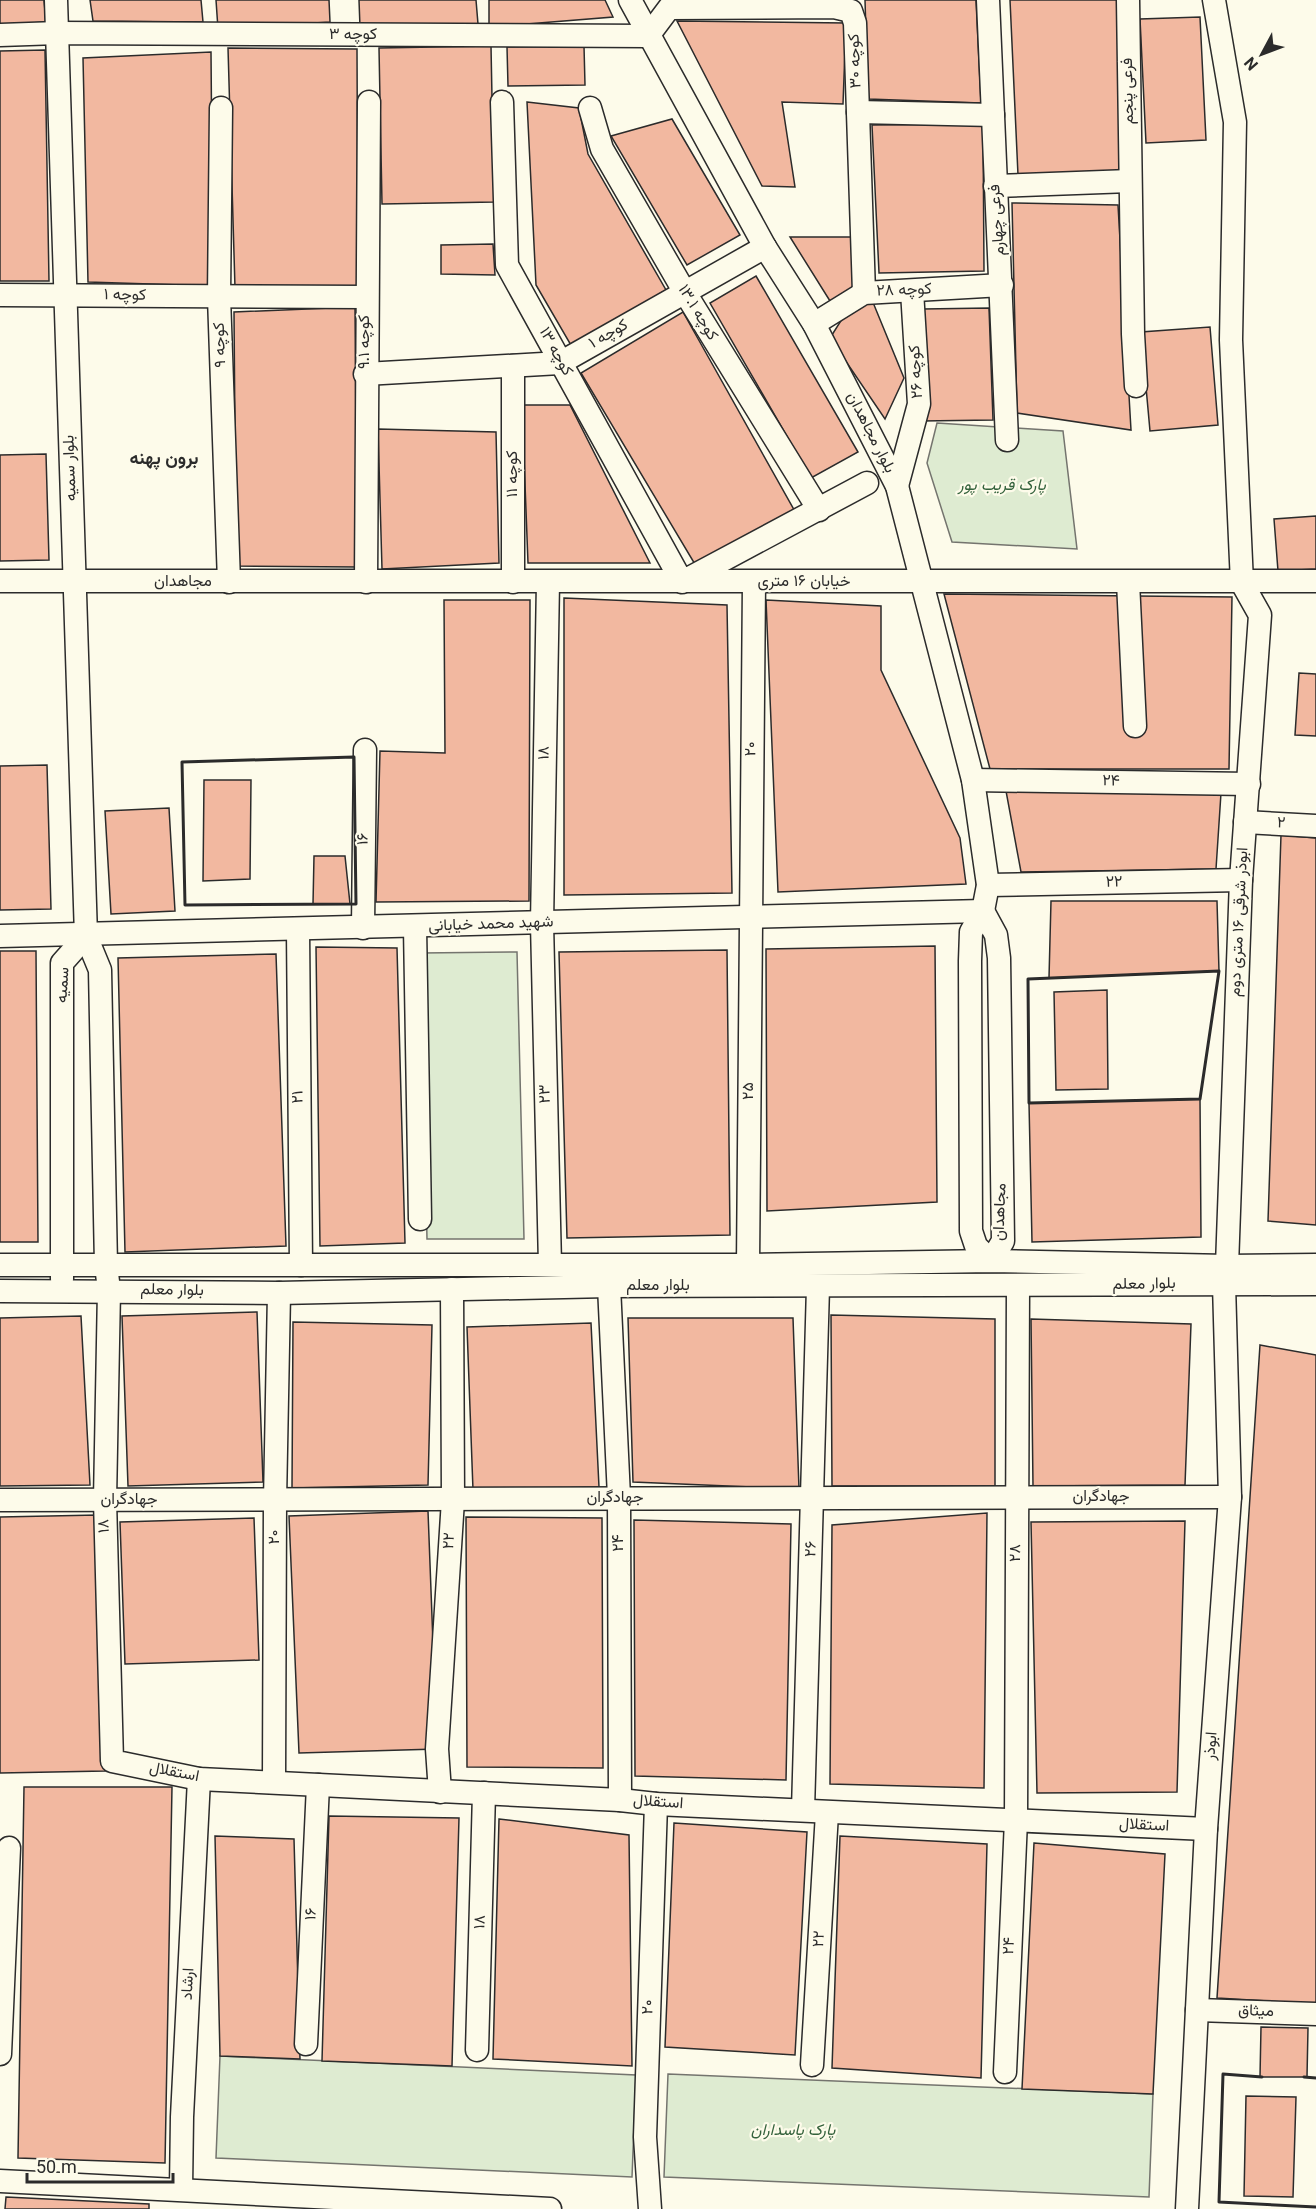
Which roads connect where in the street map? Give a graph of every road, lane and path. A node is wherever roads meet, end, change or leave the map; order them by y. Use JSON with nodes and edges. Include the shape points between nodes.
{"nodes":[{"id":1,"x":56,"y":0,"type":"edge"},
{"id":2,"x":630,"y":0,"type":"edge"},
{"id":3,"x":988,"y":0,"type":"edge"},
{"id":4,"x":1128,"y":0,"type":"edge"},
{"id":5,"x":1214,"y":0,"type":"edge"},
{"id":6,"x":58,"y":33,"type":"junction"},
{"id":7,"x":0,"y":35,"type":"edge"},
{"id":8,"x":648,"y":36,"type":"junction"},
{"id":9,"x":369,"y":102,"type":"dead end"},
{"id":10,"x":502,"y":102,"type":"dead end"},
{"id":11,"x":221,"y":108,"type":"dead end"},
{"id":12,"x":590,"y":108,"type":"dead end"},
{"id":13,"x":858,"y":112,"type":"junction"},
{"id":14,"x":993,"y":115,"type":"junction"},
{"id":15,"x":1130,"y":182,"type":"junction"},
{"id":16,"x":995,"y":186,"type":"junction"},
{"id":17,"x":765,"y":247,"type":"junction"},
{"id":18,"x":1002,"y":285,"type":"junction"},
{"id":19,"x":684,"y":291,"type":"junction"},
{"id":20,"x":912,"y":291,"type":"junction"},
{"id":21,"x":864,"y":293,"type":"junction"},
{"id":22,"x":0,"y":295,"type":"edge"},
{"id":23,"x":64,"y":295,"type":"junction"},
{"id":24,"x":219,"y":297,"type":"junction"},
{"id":25,"x":365,"y":297,"type":"junction"},
{"id":26,"x":814,"y":324,"type":"junction"},
{"id":27,"x":560,"y":363,"type":"junction"},
{"id":28,"x":513,"y":366,"type":"junction"},
{"id":29,"x":365,"y":374,"type":"junction"},
{"id":30,"x":1136,"y":386,"type":"dead end"},
{"id":31,"x":1007,"y":440,"type":"dead end"},
{"id":32,"x":867,"y":483,"type":"dead end"},
{"id":33,"x":897,"y":486,"type":"junction"},
{"id":34,"x":819,"y":510,"type":"junction"},
{"id":35,"x":0,"y":581,"type":"edge"},
{"id":36,"x":1316,"y":581,"type":"edge"},
{"id":37,"x":76,"y":582,"type":"junction"},
{"id":38,"x":229,"y":582,"type":"junction"},
{"id":39,"x":366,"y":582,"type":"junction"},
{"id":40,"x":513,"y":582,"type":"junction"},
{"id":41,"x":548,"y":582,"type":"junction"},
{"id":42,"x":682,"y":582,"type":"junction"},
{"id":43,"x":753,"y":582,"type":"junction"},
{"id":44,"x":921,"y":582,"type":"junction"},
{"id":45,"x":1128,"y":582,"type":"junction"},
{"id":46,"x":1242,"y":583,"type":"junction"},
{"id":47,"x":1135,"y":726,"type":"dead end"},
{"id":48,"x":365,"y":750,"type":"dead end"},
{"id":49,"x":973,"y":780,"type":"junction"},
{"id":50,"x":1249,"y":784,"type":"junction"},
{"id":51,"x":1245,"y":822,"type":"junction"},
{"id":52,"x":1316,"y":826,"type":"edge"},
{"id":53,"x":1241,"y":880,"type":"junction"},
{"id":54,"x":988,"y":885,"type":"junction"},
{"id":55,"x":983,"y":910,"type":"junction"},
{"id":56,"x":750,"y":917,"type":"junction"},
{"id":57,"x":542,"y":923,"type":"junction"},
{"id":58,"x":415,"y":927,"type":"junction"},
{"id":59,"x":363,"y":928,"type":"junction"},
{"id":60,"x":298,"y":930,"type":"junction"},
{"id":61,"x":0,"y":936,"type":"edge"},
{"id":62,"x":86,"y":936,"type":"junction"},
{"id":63,"x":420,"y":1219,"type":"dead end"},
{"id":64,"x":992,"y":1261,"type":"junction"},
{"id":65,"x":748,"y":1264,"type":"junction"},
{"id":66,"x":0,"y":1265,"type":"edge"},
{"id":67,"x":61,"y":1265,"type":"junction"},
{"id":68,"x":105,"y":1265,"type":"junction"},
{"id":69,"x":301,"y":1265,"type":"junction"},
{"id":70,"x":508,"y":1265,"type":"junction"},
{"id":71,"x":550,"y":1265,"type":"junction"},
{"id":72,"x":1316,"y":1265,"type":"edge"},
{"id":73,"x":1226,"y":1275,"type":"junction"},
{"id":74,"x":1316,"y":1284,"type":"edge"},
{"id":75,"x":609,"y":1286,"type":"junction"},
{"id":76,"x":1018,"y":1286,"type":"junction"},
{"id":77,"x":818,"y":1287,"type":"junction"},
{"id":78,"x":991,"y":1287,"type":"junction"},
{"id":79,"x":452,"y":1289,"type":"junction"},
{"id":80,"x":512,"y":1289,"type":"junction"},
{"id":81,"x":109,"y":1290,"type":"junction"},
{"id":82,"x":0,"y":1291,"type":"edge"},
{"id":83,"x":63,"y":1291,"type":"junction"},
{"id":84,"x":279,"y":1293,"type":"junction"},
{"id":85,"x":618,"y":1497,"type":"junction"},
{"id":86,"x":1230,"y":1497,"type":"junction"},
{"id":87,"x":814,"y":1498,"type":"junction"},
{"id":88,"x":1017,"y":1498,"type":"junction"},
{"id":89,"x":0,"y":1500,"type":"edge"},
{"id":90,"x":105,"y":1500,"type":"junction"},
{"id":91,"x":453,"y":1500,"type":"junction"},
{"id":92,"x":275,"y":1501,"type":"junction"},
{"id":93,"x":112,"y":1761,"type":"joint"},
{"id":94,"x":199,"y":1779,"type":"junction"},
{"id":95,"x":274,"y":1782,"type":"junction"},
{"id":96,"x":318,"y":1785,"type":"junction"},
{"id":97,"x":440,"y":1792,"type":"junction"},
{"id":98,"x":484,"y":1793,"type":"junction"},
{"id":99,"x":620,"y":1800,"type":"junction"},
{"id":100,"x":656,"y":1804,"type":"junction"},
{"id":101,"x":803,"y":1810,"type":"junction"},
{"id":102,"x":827,"y":1813,"type":"junction"},
{"id":103,"x":1016,"y":1820,"type":"junction"},
{"id":104,"x":1206,"y":1829,"type":"junction"},
{"id":105,"x":9,"y":1848,"type":"dead end"},
{"id":106,"x":1,"y":1994,"type":"edge"},
{"id":107,"x":1197,"y":2010,"type":"junction"},
{"id":108,"x":1316,"y":2013,"type":"edge"},
{"id":109,"x":306,"y":2044,"type":"dead end"},
{"id":110,"x":477,"y":2050,"type":"dead end"},
{"id":111,"x":0,"y":2054,"type":"edge"},
{"id":112,"x":812,"y":2066,"type":"dead end"},
{"id":113,"x":1005,"y":2072,"type":"dead end"},
{"id":114,"x":0,"y":2181,"type":"edge"},
{"id":115,"x":174,"y":2196,"type":"edge"},
{"id":116,"x":268,"y":2201,"type":"edge"},
{"id":117,"x":548,"y":2209,"type":"edge"},
{"id":118,"x":650,"y":2209,"type":"edge"},
{"id":119,"x":1187,"y":2209,"type":"edge"}],
"edges":[{"from":1,"to":6,"type":"street","name":"بلوار سمیه"},
{"from":2,"to":8,"type":"street","name":"بلوار مجاهدان"},
{"from":3,"to":14,"type":"street","name":"فرعی چهارم"},
{"from":4,"to":15,"type":"street","name":"فرعی پنجم"},
{"from":5,"to":46,"type":"street","via":[[1235,122],[1231,340]]},
{"from":6,"to":7,"type":"street","name":"کوچه ۳"},
{"from":6,"to":8,"type":"street","name":"کوچه ۳"},
{"from":6,"to":23,"type":"street","name":"بلوار سمیه"},
{"from":8,"to":13,"type":"street","name":"کوچه ۳۰","via":[[669,8],[834,7],[851,11],[855,23]]},
{"from":8,"to":17,"type":"street","name":"بلوار مجاهدان"},
{"from":9,"to":25,"type":"street","name":"کوچه ۹.۱"},
{"from":10,"to":27,"type":"street","name":"کوچه ۱۳","via":[[507,265]]},
{"from":11,"to":24,"type":"street","name":"کوچه ۹"},
{"from":12,"to":19,"type":"street","name":"کوچه ۱۳.۱","via":[[602,149]]},
{"from":13,"to":14,"type":"street"},
{"from":13,"to":21,"type":"street","name":"کوچه ۳۰"},
{"from":14,"to":16,"type":"street","name":"فرعی چهارم"},
{"from":15,"to":16,"type":"street"},
{"from":15,"to":30,"type":"street"},
{"from":16,"to":18,"type":"street","name":"فرعی چهارم"},
{"from":17,"to":19,"type":"street","name":"کوچه ۱"},
{"from":17,"to":26,"type":"street","name":"بلوار مجاهدان"},
{"from":18,"to":20,"type":"street","name":"کوچه ۲۸"},
{"from":18,"to":31,"type":"street","name":"فرعی چهارم"},
{"from":19,"to":27,"type":"street","name":"کوچه ۱"},
{"from":19,"to":34,"type":"street","name":"کوچه ۱۳.۱"},
{"from":20,"to":21,"type":"street","name":"کوچه ۲۸"},
{"from":20,"to":33,"type":"street","name":"کوچه ۲۶","via":[[920,404]]},
{"from":21,"to":26,"type":"street","name":"کوچه ۲۸"},
{"from":22,"to":23,"type":"street","name":"کوچه ۱"},
{"from":23,"to":24,"type":"street","name":"کوچه ۱"},
{"from":23,"to":37,"type":"street","name":"بلوار سمیه"},
{"from":24,"to":25,"type":"street","name":"کوچه ۱"},
{"from":24,"to":38,"type":"street","name":"کوچه ۹"},
{"from":25,"to":29,"type":"street","name":"کوچه ۹.۱"},
{"from":26,"to":33,"type":"street","name":"بلوار مجاهدان"},
{"from":27,"to":28,"type":"street","name":"کوچه ۱"},
{"from":27,"to":42,"type":"street","name":"کوچه ۱۳"},
{"from":28,"to":29,"type":"street","name":"کوچه ۱"},
{"from":28,"to":40,"type":"street","name":"کوچه ۱۱"},
{"from":29,"to":39,"type":"street","name":"کوچه ۹.۱"},
{"from":32,"to":34,"type":"street"},
{"from":33,"to":44,"type":"street","name":"بلوار مجاهدان"},
{"from":34,"to":42,"type":"street"},
{"from":35,"to":37,"type":"street","name":"مجاهدان"},
{"from":36,"to":46,"type":"street","name":"خیابان ۱۶ متری"},
{"from":37,"to":38,"type":"street","name":"مجاهدان"},
{"from":37,"to":62,"type":"street","name":"بلوار سمیه"},
{"from":38,"to":39,"type":"street","name":"مجاهدان"},
{"from":39,"to":40,"type":"street","name":"خیابان ۱۶ متری"},
{"from":40,"to":41,"type":"street","name":"خیابان ۱۶ متری"},
{"from":41,"to":42,"type":"street","name":"خیابان ۱۶ متری"},
{"from":41,"to":57,"type":"street","name":"۱۸"},
{"from":42,"to":43,"type":"street","name":"خیابان ۱۶ متری"},
{"from":43,"to":44,"type":"street","name":"خیابان ۱۶ متری"},
{"from":43,"to":56,"type":"street","name":"۲۰"},
{"from":44,"to":45,"type":"street","name":"خیابان ۱۶ متری"},
{"from":44,"to":49,"type":"street","name":"بلوار مجاهدان"},
{"from":45,"to":46,"type":"street","name":"خیابان ۱۶ متری"},
{"from":45,"to":47,"type":"street"},
{"from":46,"to":50,"type":"street","name":"ابوذر شرقی ۱۶ متری دوم","via":[[1260,615]]},
{"from":48,"to":59,"type":"street","name":"۱۶"},
{"from":49,"to":50,"type":"street","name":"۲۴"},
{"from":49,"to":54,"type":"street","name":"بلوار مجاهدان"},
{"from":50,"to":51,"type":"street","name":"ابوذر شرقی ۱۶ متری دوم"},
{"from":51,"to":52,"type":"street","name":"۲"},
{"from":51,"to":53,"type":"street","name":"ابوذر شرقی ۱۶ متری دوم"},
{"from":53,"to":54,"type":"street","name":"۲۲"},
{"from":53,"to":73,"type":"street","name":"ابوذر شرقی ۱۶ متری دوم"},
{"from":54,"to":55,"type":"street","name":"بلوار مجاهدان"},
{"from":55,"to":56,"type":"street","name":"شهید محمد خیابانی"},
{"from":55,"to":64,"type":"street","name":"مجاهدان","via":[[996,935],[999,958],[1003,1241]]},
{"from":55,"to":64,"type":"street","name":"مجاهدان","via":[[971,932],[971,1231],[976,1246]]},
{"from":56,"to":57,"type":"street","name":"شهید محمد خیابانی"},
{"from":56,"to":65,"type":"street","name":"۲۵"},
{"from":57,"to":58,"type":"street","name":"شهید محمد خیابانی"},
{"from":57,"to":71,"type":"street","name":"۲۳"},
{"from":58,"to":59,"type":"street","name":"شهید محمد خیابانی"},
{"from":58,"to":63,"type":"street"},
{"from":59,"to":60,"type":"street","name":"شهید محمد خیابانی"},
{"from":60,"to":62,"type":"street","name":"شهید محمد خیابانی"},
{"from":60,"to":69,"type":"street","name":"۲۱"},
{"from":61,"to":62,"type":"street","name":"شهید محمد خیابانی"},
{"from":62,"to":67,"type":"street","name":"سمیه","via":[[62,963]]},
{"from":62,"to":68,"type":"street","name":"سمیه","via":[[100,970]]},
{"from":64,"to":65,"type":"street","name":"بلوار معلم"},
{"from":64,"to":73,"type":"street","name":"بلوار معلم"},
{"from":64,"to":78,"type":"street"},
{"from":65,"to":71,"type":"street","name":"بلوار معلم"},
{"from":66,"to":67,"type":"street","name":"بلوار معلم"},
{"from":67,"to":68,"type":"street","name":"بلوار معلم"},
{"from":67,"to":83,"type":"street","name":"سمیه"},
{"from":68,"to":69,"type":"street","name":"بلوار معلم"},
{"from":68,"to":81,"type":"street","name":"سمیه"},
{"from":69,"to":70,"type":"street","name":"بلوار معلم"},
{"from":70,"to":71,"type":"street","name":"بلوار معلم"},
{"from":70,"to":80,"type":"street"},
{"from":72,"to":73,"type":"street","name":"بلوار معلم"},
{"from":73,"to":74,"type":"street","name":"بلوار معلم"},
{"from":73,"to":76,"type":"street","name":"بلوار معلم"},
{"from":73,"to":86,"type":"street","name":"ابوذر"},
{"from":75,"to":77,"type":"street","name":"بلوار معلم"},
{"from":75,"to":80,"type":"street","name":"بلوار معلم"},
{"from":75,"to":85,"type":"street","name":"۲۴"},
{"from":76,"to":78,"type":"street","name":"بلوار معلم"},
{"from":76,"to":88,"type":"street","name":"۲۸"},
{"from":77,"to":78,"type":"street","name":"بلوار معلم"},
{"from":77,"to":87,"type":"street","name":"۲۶"},
{"from":79,"to":80,"type":"street","name":"بلوار معلم"},
{"from":79,"to":84,"type":"street","name":"بلوار معلم"},
{"from":79,"to":91,"type":"street","name":"۲۲"},
{"from":81,"to":83,"type":"street","name":"بلوار معلم"},
{"from":81,"to":84,"type":"street","name":"بلوار معلم"},
{"from":81,"to":90,"type":"street","name":"۱۸"},
{"from":82,"to":83,"type":"street","name":"بلوار معلم"},
{"from":84,"to":92,"type":"street","name":"۲۰"},
{"from":85,"to":87,"type":"street","name":"جهادگران"},
{"from":85,"to":91,"type":"street","name":"جهادگران"},
{"from":85,"to":99,"type":"street","name":"۲۴"},
{"from":86,"to":88,"type":"street","name":"جهادگران"},
{"from":86,"to":104,"type":"street","name":"ابوذر"},
{"from":87,"to":88,"type":"street","name":"جهادگران"},
{"from":87,"to":101,"type":"street","name":"۲۶"},
{"from":88,"to":103,"type":"street","name":"۲۸"},
{"from":89,"to":90,"type":"street","name":"جهادگران"},
{"from":90,"to":92,"type":"street","name":"جهادگران"},
{"from":90,"to":93,"type":"street","name":"۱۸"},
{"from":91,"to":92,"type":"street","name":"جهادگران"},
{"from":91,"to":97,"type":"street","name":"۲۲","via":[[437,1749]]},
{"from":92,"to":95,"type":"street","name":"۲۰"},
{"from":93,"to":94,"type":"street","name":"استقلال"},
{"from":94,"to":95,"type":"street","name":"استقلال"},
{"from":94,"to":115,"type":"street","name":"ارشاد","via":[[182,2117]]},
{"from":95,"to":96,"type":"street","name":"استقلال"},
{"from":96,"to":97,"type":"street","name":"استقلال"},
{"from":96,"to":109,"type":"street","name":"۱۶"},
{"from":97,"to":98,"type":"street","name":"استقلال"},
{"from":98,"to":99,"type":"street","name":"استقلال"},
{"from":98,"to":110,"type":"street","name":"۱۸"},
{"from":99,"to":100,"type":"street","name":"استقلال"},
{"from":100,"to":101,"type":"street","name":"استقلال"},
{"from":100,"to":118,"type":"street","name":"۲۰","via":[[645,2137]]},
{"from":101,"to":102,"type":"street","name":"استقلال"},
{"from":102,"to":103,"type":"street","name":"استقلال"},
{"from":102,"to":112,"type":"street","name":"۲۲"},
{"from":103,"to":104,"type":"street","name":"استقلال"},
{"from":103,"to":113,"type":"street","name":"۲۴"},
{"from":104,"to":107,"type":"street","name":"ابوذر"},
{"from":105,"to":106,"type":"street"},
{"from":106,"to":111,"type":"street"},
{"from":107,"to":108,"type":"street","name":"میثاق"},
{"from":107,"to":119,"type":"street","name":"ابوذر"},
{"from":114,"to":115,"type":"street"},
{"from":115,"to":116,"type":"street"},
{"from":116,"to":117,"type":"street"}]}
